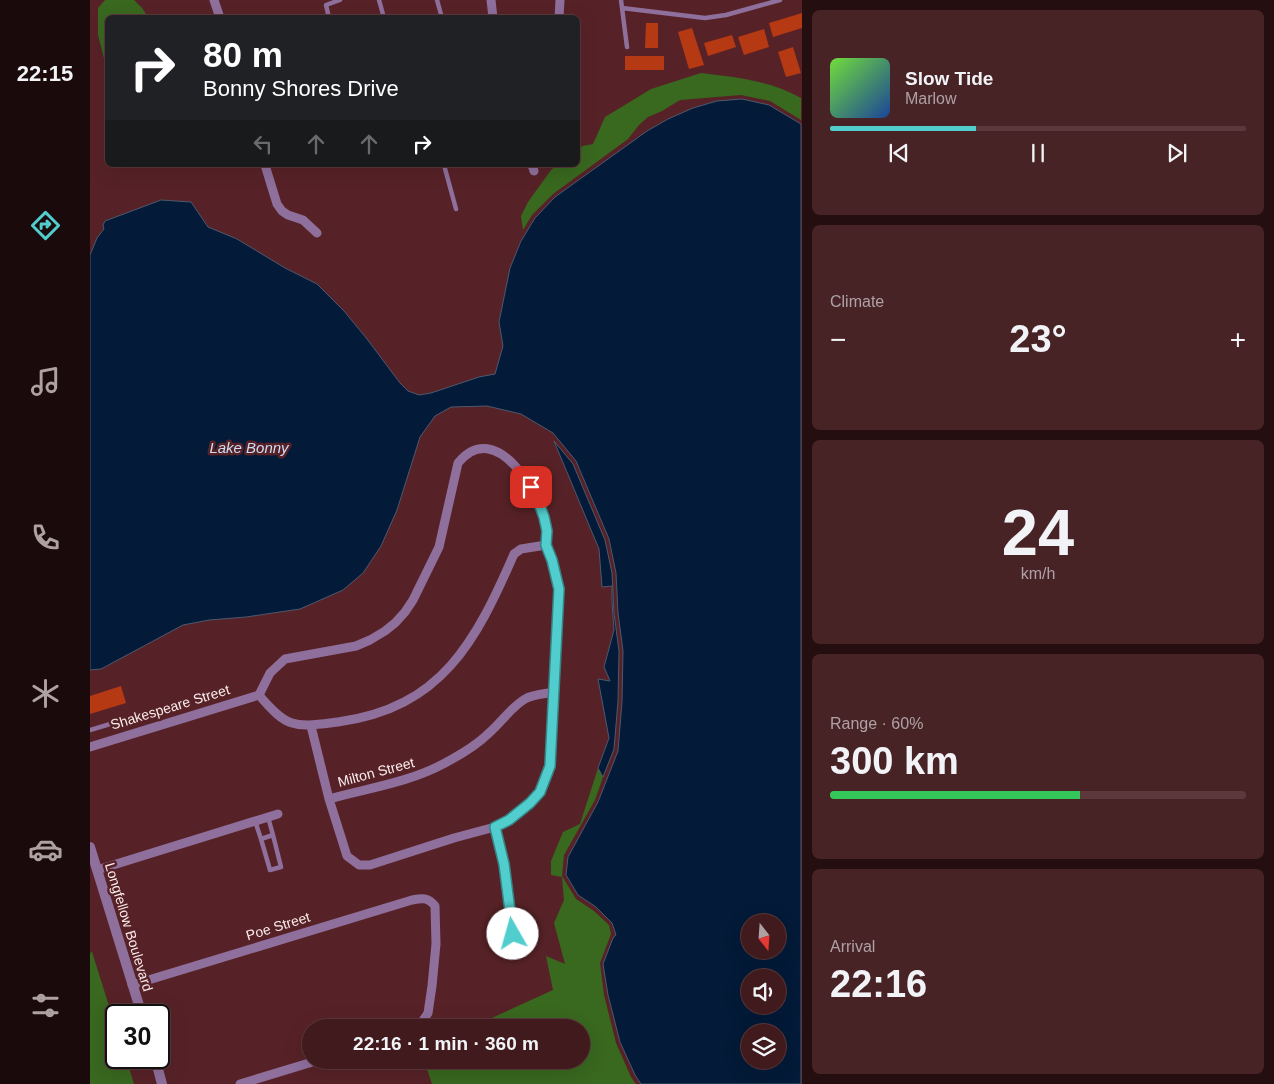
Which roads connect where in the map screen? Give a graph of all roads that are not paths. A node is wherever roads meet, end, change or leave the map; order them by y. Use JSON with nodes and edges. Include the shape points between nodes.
{"nodes":[{"id":1,"x":214,"y":0,"type":"edge"},
{"id":2,"x":340,"y":0,"type":"edge"},
{"id":3,"x":378,"y":0,"type":"edge"},
{"id":4,"x":437,"y":0,"type":"edge"},
{"id":5,"x":491,"y":0,"type":"edge"},
{"id":6,"x":560,"y":0,"type":"edge"},
{"id":7,"x":621,"y":0,"type":"edge"},
{"id":8,"x":780,"y":0,"type":"edge"},
{"id":9,"x":622,"y":8,"type":"junction"},
{"id":10,"x":219,"y":15,"type":"edge"},
{"id":11,"x":328,"y":15,"type":"edge"},
{"id":12,"x":383,"y":15,"type":"edge"},
{"id":13,"x":441,"y":15,"type":"edge"},
{"id":14,"x":493,"y":15,"type":"edge"},
{"id":15,"x":559,"y":15,"type":"edge"},
{"id":16,"x":627,"y":47,"type":"dead end"},
{"id":17,"x":266,"y":167,"type":"edge"},
{"id":18,"x":445,"y":167,"type":"edge"},
{"id":19,"x":456,"y":209,"type":"dead end"},
{"id":20,"x":317,"y":233,"type":"dead end"},
{"id":21,"x":546,"y":545,"type":"junction"},
{"id":22,"x":554,"y":692,"type":"junction"},
{"id":23,"x":259,"y":695,"type":"junction"},
{"id":24,"x":130,"y":718,"type":"dead end"},
{"id":25,"x":311,"y":726,"type":"junction"},
{"id":26,"x":90,"y":730,"type":"edge"},
{"id":27,"x":90,"y":747,"type":"edge"},
{"id":28,"x":328,"y":799,"type":"junction"},
{"id":29,"x":278,"y":814,"type":"dead end"},
{"id":30,"x":268,"y":817,"type":"junction"},
{"id":31,"x":255,"y":821,"type":"junction"},
{"id":32,"x":495,"y":827,"type":"junction"},
{"id":33,"x":272,"y":835,"type":"junction"},
{"id":34,"x":261,"y":839,"type":"junction"},
{"id":35,"x":90,"y":847,"type":"edge"},
{"id":36,"x":97,"y":870,"type":"junction"},
{"id":37,"x":515,"y":951,"type":"dead end"},
{"id":38,"x":132,"y":985,"type":"junction"},
{"id":39,"x":138,"y":1004,"type":"edge"},
{"id":40,"x":425,"y":1019,"type":"edge"},
{"id":41,"x":302,"y":1065,"type":"edge"},
{"id":42,"x":157,"y":1069,"type":"edge"},
{"id":43,"x":162,"y":1084,"type":"edge"},
{"id":44,"x":240,"y":1084,"type":"edge"}],
"edges":[{"from":1,"to":10,"type":"street"},
{"from":2,"to":11,"type":"lane","via":[[326,4]]},
{"from":3,"to":12,"type":"lane"},
{"from":4,"to":13,"type":"lane"},
{"from":5,"to":14,"type":"street"},
{"from":6,"to":15,"type":"street"},
{"from":7,"to":9,"type":"lane"},
{"from":8,"to":9,"type":"lane","via":[[705,18]]},
{"from":9,"to":16,"type":"lane"},
{"from":17,"to":20,"type":"street","via":[[282,211],[303,220]]},
{"from":18,"to":19,"type":"lane"},
{"from":21,"to":22,"type":"street","via":[[559,589]]},
{"from":21,"to":23,"type":"street","via":[[547,531],[537,498],[519,470],[499,453],[485,448],[465,454],[458,463],[439,546],[405,612],[385,631],[356,646],[285,659],[270,673]]},
{"from":21,"to":25,"type":"street","via":[[521,549],[514,554],[468,646],[442,676],[417,695],[376,715]]},
{"from":22,"to":28,"type":"street","name":"Milton Street","via":[[527,698],[508,712],[487,735],[446,763],[421,775]]},
{"from":22,"to":32,"type":"street","via":[[551,758],[546,779],[530,803]]},
{"from":23,"to":25,"type":"street","via":[[286,721]]},
{"from":23,"to":27,"type":"street","name":"Shakespeare Street"},
{"from":24,"to":26,"type":"lane"},
{"from":25,"to":28,"type":"street"},
{"from":28,"to":32,"type":"street","via":[[347,856],[358,865],[370,865]]},
{"from":29,"to":30,"type":"street"},
{"from":30,"to":31,"type":"street"},
{"from":30,"to":33,"type":"lane"},
{"from":31,"to":34,"type":"lane"},
{"from":31,"to":36,"type":"street"},
{"from":32,"to":37,"type":"street","via":[[504,864]]},
{"from":33,"to":34,"type":"lane"},
{"from":33,"to":34,"type":"lane","via":[[281,867],[270,870]]},
{"from":35,"to":36,"type":"street","name":"Longfellow Boulevard"},
{"from":36,"to":38,"type":"street","name":"Longfellow Boulevard"},
{"from":38,"to":39,"type":"street","name":"Longfellow Boulevard"},
{"from":38,"to":40,"type":"street","name":"Poe Street","via":[[424,898],[435,906],[436,912],[432,986]]},
{"from":41,"to":44,"type":"street"},
{"from":42,"to":43,"type":"street"}]}
